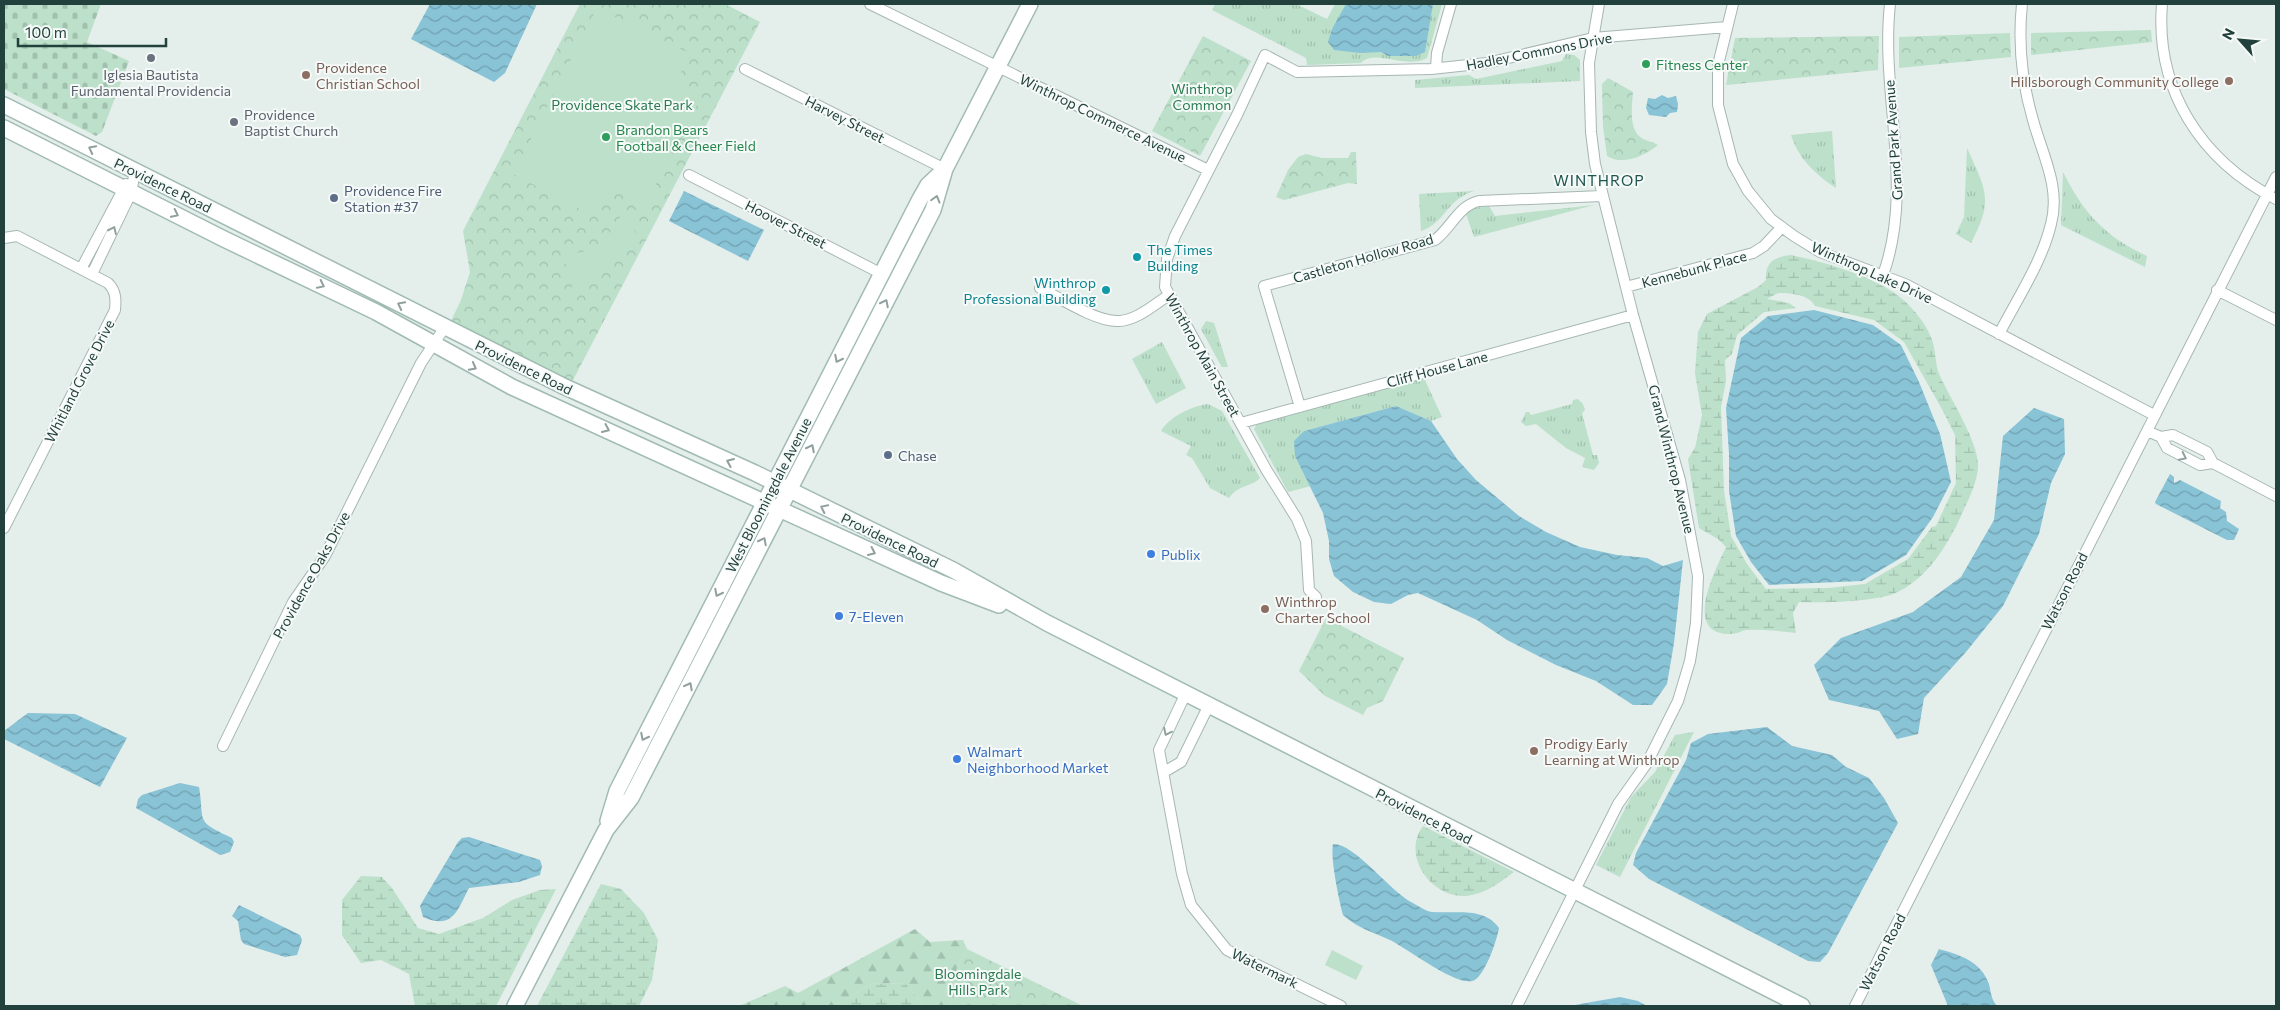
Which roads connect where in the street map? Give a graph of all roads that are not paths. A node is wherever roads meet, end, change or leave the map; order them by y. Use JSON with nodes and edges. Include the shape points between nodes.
{"nodes":[{"id":1,"x":870,"y":4,"type":"edge"},
{"id":2,"x":1030,"y":4,"type":"edge"},
{"id":3,"x":1450,"y":4,"type":"edge"},
{"id":4,"x":1599,"y":4,"type":"edge"},
{"id":5,"x":1733,"y":4,"type":"edge"},
{"id":6,"x":1890,"y":4,"type":"edge"},
{"id":7,"x":2022,"y":4,"type":"edge"},
{"id":8,"x":2162,"y":4,"type":"edge"},
{"id":9,"x":1727,"y":27,"type":"junction"},
{"id":10,"x":1593,"y":38,"type":"junction"},
{"id":11,"x":1265,"y":55,"type":"joint"},
{"id":12,"x":997,"y":66,"type":"junction"},
{"id":13,"x":1436,"y":68,"type":"junction"},
{"id":14,"x":745,"y":69,"type":"dead end"},
{"id":15,"x":4,"y":105,"type":"edge"},
{"id":16,"x":4,"y":128,"type":"edge"},
{"id":17,"x":944,"y":169,"type":"junction"},
{"id":18,"x":1208,"y":170,"type":"junction"},
{"id":19,"x":135,"y":171,"type":"junction"},
{"id":20,"x":689,"y":175,"type":"dead end"},
{"id":21,"x":2276,"y":177,"type":"edge"},
{"id":22,"x":127,"y":191,"type":"junction"},
{"id":23,"x":1602,"y":196,"type":"junction"},
{"id":24,"x":2272,"y":196,"type":"edge"},
{"id":25,"x":920,"y":199,"type":"junction"},
{"id":26,"x":1782,"y":227,"type":"junction"},
{"id":27,"x":4,"y":238,"type":"edge"},
{"id":28,"x":81,"y":269,"type":"junction"},
{"id":29,"x":92,"y":274,"type":"junction"},
{"id":30,"x":882,"y":274,"type":"junction"},
{"id":31,"x":900,"y":274,"type":"junction"},
{"id":32,"x":1883,"y":275,"type":"junction"},
{"id":33,"x":1626,"y":287,"type":"junction"},
{"id":34,"x":1040,"y":288,"type":"dead end"},
{"id":35,"x":2217,"y":290,"type":"junction"},
{"id":36,"x":1169,"y":295,"type":"junction"},
{"id":37,"x":1633,"y":315,"type":"junction"},
{"id":38,"x":2276,"y":320,"type":"edge"},
{"id":39,"x":444,"y":327,"type":"junction"},
{"id":40,"x":1999,"y":334,"type":"junction"},
{"id":41,"x":434,"y":345,"type":"junction"},
{"id":42,"x":1300,"y":407,"type":"junction"},
{"id":43,"x":2154,"y":415,"type":"junction"},
{"id":44,"x":1241,"y":423,"type":"junction"},
{"id":45,"x":2147,"y":431,"type":"dead end"},
{"id":46,"x":2161,"y":436,"type":"junction"},
{"id":47,"x":2213,"y":463,"type":"junction"},
{"id":48,"x":775,"y":483,"type":"junction"},
{"id":49,"x":789,"y":491,"type":"junction"},
{"id":50,"x":2276,"y":496,"type":"edge"},
{"id":51,"x":764,"y":503,"type":"junction"},
{"id":52,"x":780,"y":509,"type":"junction"},
{"id":53,"x":4,"y":528,"type":"edge"},
{"id":54,"x":1316,"y":597,"type":"dead end"},
{"id":55,"x":1047,"y":624,"type":"junction"},
{"id":56,"x":1186,"y":694,"type":"junction"},
{"id":57,"x":1209,"y":705,"type":"junction"},
{"id":58,"x":223,"y":746,"type":"dead end"},
{"id":59,"x":1164,"y":772,"type":"junction"},
{"id":60,"x":606,"y":830,"type":"junction"},
{"id":61,"x":1573,"y":892,"type":"junction"},
{"id":62,"x":515,"y":1006,"type":"edge"},
{"id":63,"x":1341,"y":1006,"type":"edge"},
{"id":64,"x":1516,"y":1006,"type":"edge"},
{"id":65,"x":1802,"y":1006,"type":"edge"},
{"id":66,"x":1855,"y":1006,"type":"edge"}],
"edges":[{"from":1,"to":12,"type":"street","name":"Winthrop Commerce Avenue"},
{"from":2,"to":12,"type":"main road","name":"West Bloomingdale Avenue"},
{"from":3,"to":13,"type":"street"},
{"from":4,"to":10,"type":"street","name":"Grand Winthrop Avenue"},
{"from":5,"to":9,"type":"street","name":"Winthrop Lake Drive"},
{"from":6,"to":32,"type":"street","name":"Grand Park Avenue","via":[[1888,66],[1898,175],[1897,214]]},
{"from":7,"to":40,"type":"street","via":[[2021,65],[2033,120],[2051,176],[2052,223],[2038,259]]},
{"from":8,"to":24,"type":"street","via":[[2166,66],[2182,110],[2214,154],[2232,172]]},
{"from":9,"to":10,"type":"street","name":"Hadley Commons Drive"},
{"from":9,"to":26,"type":"street","name":"Winthrop Lake Drive","via":[[1718,65],[1717,87],[1726,140],[1733,164],[1748,191],[1771,219]]},
{"from":10,"to":13,"type":"street","name":"Hadley Commons Drive","via":[[1487,63]]},
{"from":10,"to":23,"type":"street","name":"Grand Winthrop Avenue","via":[[1589,63],[1591,132]]},
{"from":11,"to":13,"type":"street","name":"Hadley Commons Drive","via":[[1297,72]]},
{"from":11,"to":18,"type":"street","name":"Winthrop Main Street"},
{"from":12,"to":17,"type":"main road","name":"West Bloomingdale Avenue"},
{"from":12,"to":18,"type":"street","name":"Winthrop Commerce Avenue"},
{"from":14,"to":17,"type":"street","name":"Harvey Street"},
{"from":19,"to":15,"type":"main road","name":"Providence Road","one_way":true},
{"from":16,"to":22,"type":"main road","name":"Providence Road"},
{"from":17,"to":25,"type":"main road","name":"West Bloomingdale Avenue","via":[[928,184]]},
{"from":31,"to":17,"type":"main road","name":"West Bloomingdale Avenue","one_way":true,"via":[[933,210]]},
{"from":18,"to":36,"type":"street","name":"Winthrop Main Street","via":[[1177,232],[1167,260],[1165,288]]},
{"from":19,"to":22,"type":"street"},
{"from":39,"to":19,"type":"main road","name":"Providence Road","one_way":true},
{"from":20,"to":30,"type":"street","name":"Hoover Street"},
{"from":21,"to":24,"type":"street","name":"Watson Road"},
{"from":22,"to":28,"type":"street"},
{"from":29,"to":22,"type":"street","one_way":true},
{"from":22,"to":41,"type":"main road","name":"Providence Road","one_way":true,"via":[[376,312]]},
{"from":23,"to":33,"type":"street","name":"Grand Winthrop Avenue"},
{"from":23,"to":42,"type":"street","name":"Castleton Hollow Road","via":[[1479,201],[1462,208],[1435,240],[1264,286]]},
{"from":24,"to":35,"type":"street","name":"Watson Road"},
{"from":25,"to":30,"type":"main road","name":"West Bloomingdale Avenue"},
{"from":25,"to":31,"type":"main road","via":[[920,216],[897,262],[896,269]]},
{"from":26,"to":32,"type":"street","name":"Winthrop Lake Drive","via":[[1820,252]]},
{"from":26,"to":33,"type":"street","name":"Kennebunk Place","via":[[1753,253]]},
{"from":27,"to":28,"type":"street","name":"Whitland Grove Drive","via":[[18,236]]},
{"from":28,"to":29,"type":"street","name":"Whitland Grove Drive"},
{"from":29,"to":53,"type":"street","name":"Whitland Grove Drive","via":[[113,288],[115,310]]},
{"from":30,"to":48,"type":"main road","name":"West Bloomingdale Avenue","one_way":true},
{"from":49,"to":31,"type":"main road","name":"West Bloomingdale Avenue","one_way":true},
{"from":32,"to":40,"type":"street","name":"Winthrop Lake Drive"},
{"from":33,"to":37,"type":"street","name":"Grand Winthrop Avenue"},
{"from":34,"to":36,"type":"street","via":[[1101,318],[1118,322],[1134,317]]},
{"from":35,"to":38,"type":"street"},
{"from":35,"to":43,"type":"street","name":"Watson Road"},
{"from":36,"to":44,"type":"street","name":"Winthrop Main Street"},
{"from":37,"to":42,"type":"street","name":"Cliff House Lane"},
{"from":37,"to":61,"type":"street","name":"Grand Winthrop Avenue","via":[[1680,480],[1692,538],[1698,576],[1696,623],[1690,661],[1678,701],[1647,763],[1618,804]]},
{"from":39,"to":41,"type":"street","name":"Providence Oaks Drive"},
{"from":48,"to":39,"type":"main road","name":"Providence Road","one_way":true,"via":[[618,412]]},
{"from":40,"to":43,"type":"street","name":"Winthrop Lake Drive"},
{"from":41,"to":51,"type":"main road","name":"Providence Road","one_way":true,"via":[[519,390]]},
{"from":41,"to":58,"type":"street","name":"Providence Oaks Drive","via":[[325,556],[293,602]]},
{"from":42,"to":44,"type":"street","name":"Cliff House Lane"},
{"from":43,"to":66,"type":"street","name":"Watson Road"},
{"from":44,"to":54,"type":"street","name":"Winthrop Main Street","via":[[1302,529],[1309,590]]},
{"from":45,"to":46,"type":"street"},
{"from":46,"to":47,"type":"street","via":[[2173,435],[2207,452]]},
{"from":46,"to":47,"type":"street","one_way":true,"via":[[2166,448],[2200,465]]},
{"from":47,"to":50,"type":"street"},
{"from":48,"to":49,"type":"main road","name":"Providence Road"},
{"from":48,"to":51,"type":"main road","name":"West Bloomingdale Avenue"},
{"from":49,"to":52,"type":"main road","name":"West Bloomingdale Avenue"},
{"from":55,"to":49,"type":"main road","name":"Providence Road","one_way":true,"via":[[953,570]]},
{"from":51,"to":52,"type":"main road","name":"Providence Road"},
{"from":51,"to":60,"type":"main road","name":"West Bloomingdale Avenue","one_way":true,"via":[[617,791]]},
{"from":52,"to":55,"type":"main road","name":"Providence Road","one_way":true,"via":[[941,584]]},
{"from":60,"to":52,"type":"main road","name":"West Bloomingdale Avenue","one_way":true,"via":[[631,798]]},
{"from":55,"to":56,"type":"main road","name":"Providence Road"},
{"from":56,"to":57,"type":"main road","name":"Providence Road"},
{"from":56,"to":59,"type":"street","name":"Watermark","one_way":true,"via":[[1159,750]]},
{"from":57,"to":59,"type":"street","via":[[1181,762]]},
{"from":57,"to":61,"type":"main road","name":"Providence Road"},
{"from":59,"to":63,"type":"street","name":"Watermark","via":[[1182,874],[1191,905],[1203,923],[1227,950]]},
{"from":60,"to":62,"type":"main road","name":"West Bloomingdale Avenue"},
{"from":61,"to":64,"type":"street","name":"Grand Winthrop Avenue"},
{"from":61,"to":65,"type":"main road","name":"Providence Road"}]}
